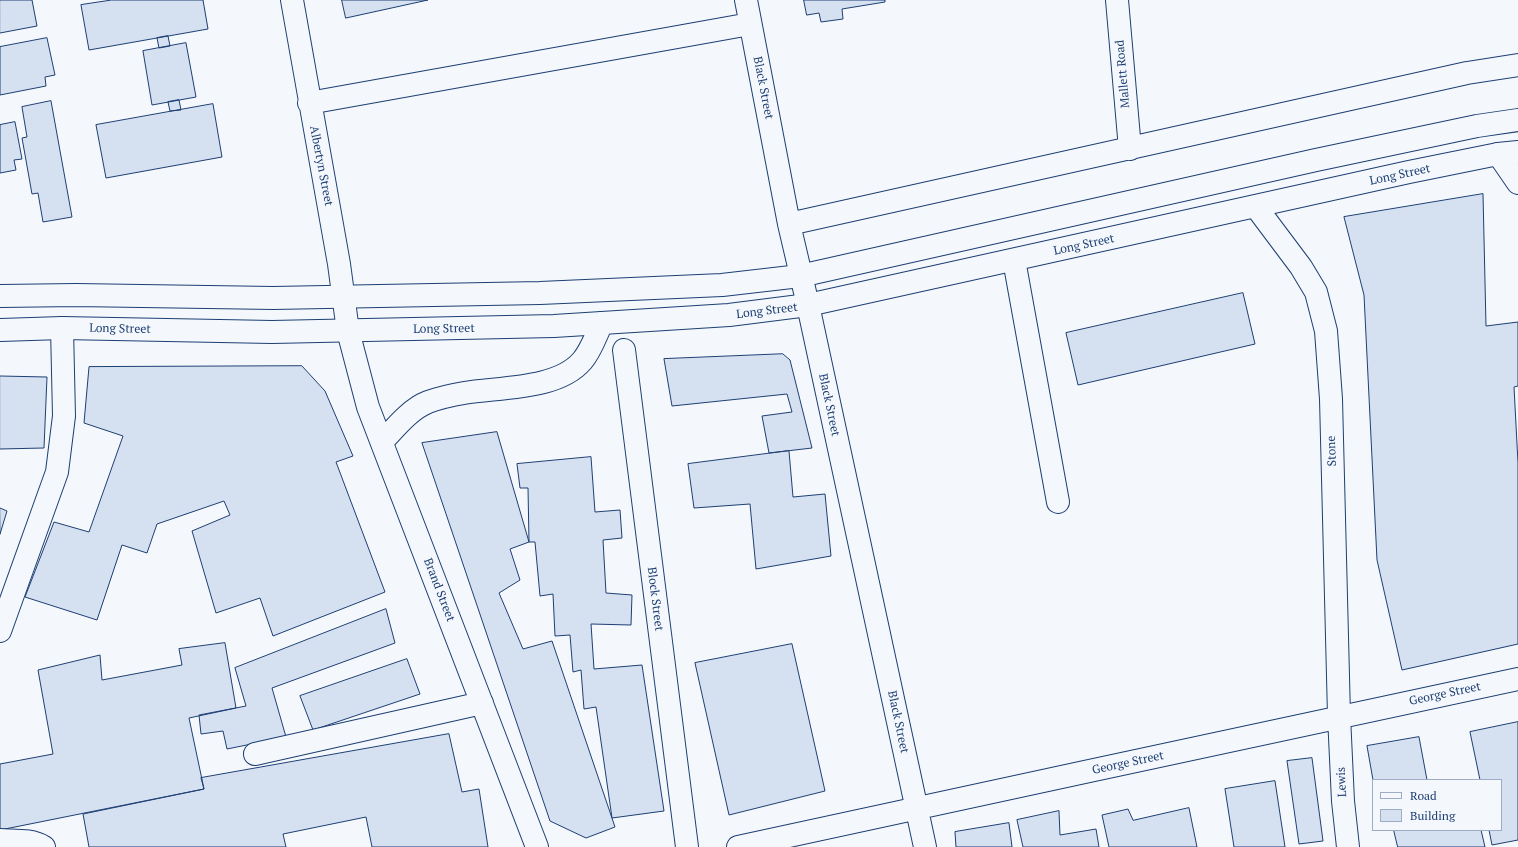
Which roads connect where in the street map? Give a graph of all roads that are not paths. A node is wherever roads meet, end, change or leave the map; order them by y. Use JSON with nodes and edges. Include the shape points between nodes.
{"nodes":[{"id":1,"x":292,"y":0,"type":"edge"},
{"id":2,"x":746,"y":0,"type":"edge"},
{"id":3,"x":1117,"y":0,"type":"edge"},
{"id":4,"x":750,"y":24,"type":"junction"},
{"id":5,"x":1518,"y":65,"type":"edge"},
{"id":6,"x":309,"y":102,"type":"junction"},
{"id":7,"x":1518,"y":120,"type":"edge"},
{"id":8,"x":1130,"y":149,"type":"junction"},
{"id":9,"x":1508,"y":153,"type":"edge"},
{"id":10,"x":1518,"y":183,"type":"edge"},
{"id":11,"x":1256,"y":207,"type":"junction"},
{"id":12,"x":789,"y":224,"type":"junction"},
{"id":13,"x":1014,"y":260,"type":"junction"},
{"id":14,"x":800,"y":276,"type":"junction"},
{"id":15,"x":0,"y":296,"type":"edge"},
{"id":16,"x":343,"y":298,"type":"junction"},
{"id":17,"x":808,"y":306,"type":"junction"},
{"id":18,"x":602,"y":323,"type":"junction"},
{"id":19,"x":62,"y":328,"type":"junction"},
{"id":20,"x":0,"y":330,"type":"edge"},
{"id":21,"x":348,"y":331,"type":"junction"},
{"id":22,"x":624,"y":350,"type":"dead end"},
{"id":23,"x":382,"y":442,"type":"junction"},
{"id":24,"x":1058,"y":502,"type":"dead end"},
{"id":25,"x":0,"y":631,"type":"edge"},
{"id":26,"x":1518,"y":679,"type":"edge"},
{"id":27,"x":482,"y":703,"type":"junction"},
{"id":28,"x":1339,"y":716,"type":"junction"},
{"id":29,"x":255,"y":754,"type":"dead end"},
{"id":30,"x":917,"y":809,"type":"junction"},
{"id":31,"x":0,"y":840,"type":"edge"},
{"id":32,"x":44,"y":847,"type":"edge"},
{"id":33,"x":537,"y":847,"type":"edge"},
{"id":34,"x":687,"y":847,"type":"edge"},
{"id":35,"x":738,"y":847,"type":"edge"},
{"id":36,"x":925,"y":847,"type":"edge"},
{"id":37,"x":1348,"y":847,"type":"edge"}],
"edges":[{"from":1,"to":6,"type":"main road","name":"Albertyn Street"},
{"from":2,"to":4,"type":"main road","name":"Black Street"},
{"from":3,"to":8,"type":"main road","name":"Mallett Road"},
{"from":4,"to":6,"type":"main road"},
{"from":4,"to":12,"type":"main road","name":"Black Street"},
{"from":5,"to":8,"type":"main road","via":[[1468,73]]},
{"from":6,"to":16,"type":"main road","name":"Albertyn Street"},
{"from":7,"to":14,"type":"main road","via":[[1477,126],[1316,160]]},
{"from":8,"to":12,"type":"main road"},
{"from":9,"to":10,"type":"main road"},
{"from":9,"to":11,"type":"main road","name":"Long Street","via":[[1409,172]]},
{"from":11,"to":13,"type":"main road","name":"Long Street"},
{"from":11,"to":28,"type":"main road","name":"Stone","via":[[1301,267],[1316,292],[1326,330],[1331,400]]},
{"from":12,"to":14,"type":"main road","name":"Black Street"},
{"from":13,"to":17,"type":"main road","name":"Long Street"},
{"from":13,"to":24,"type":"main road"},
{"from":14,"to":16,"type":"main road","via":[[714,285]]},
{"from":14,"to":17,"type":"main road","name":"Black Street"},
{"from":15,"to":16,"type":"main road"},
{"from":16,"to":21,"type":"main road","name":"Albertyn Street"},
{"from":17,"to":18,"type":"main road","name":"Long Street","via":[[729,316]]},
{"from":17,"to":30,"type":"main road","name":"Black Street"},
{"from":18,"to":21,"type":"main road","name":"Long Street"},
{"from":18,"to":23,"type":"main road","via":[[583,360],[571,372],[542,383],[462,393],[427,403],[410,413]]},
{"from":19,"to":20,"type":"main road","name":"Long Street"},
{"from":19,"to":21,"type":"main road","name":"Long Street"},
{"from":19,"to":25,"type":"main road","via":[[64,416],[57,472]]},
{"from":21,"to":23,"type":"main road","name":"Brand Street","via":[[368,407]]},
{"from":22,"to":34,"type":"main road","name":"Block Street"},
{"from":23,"to":27,"type":"main road","name":"Brand Street"},
{"from":26,"to":28,"type":"main road","name":"George Street"},
{"from":27,"to":29,"type":"main road"},
{"from":27,"to":33,"type":"main road","name":"Brand Street"},
{"from":28,"to":30,"type":"main road","name":"George Street"},
{"from":28,"to":37,"type":"main road","name":"Lewis"},
{"from":30,"to":35,"type":"main road","name":"George Street"},
{"from":30,"to":36,"type":"main road","name":"Black Street"},
{"from":31,"to":32,"type":"main road","via":[[29,841]]}]}
